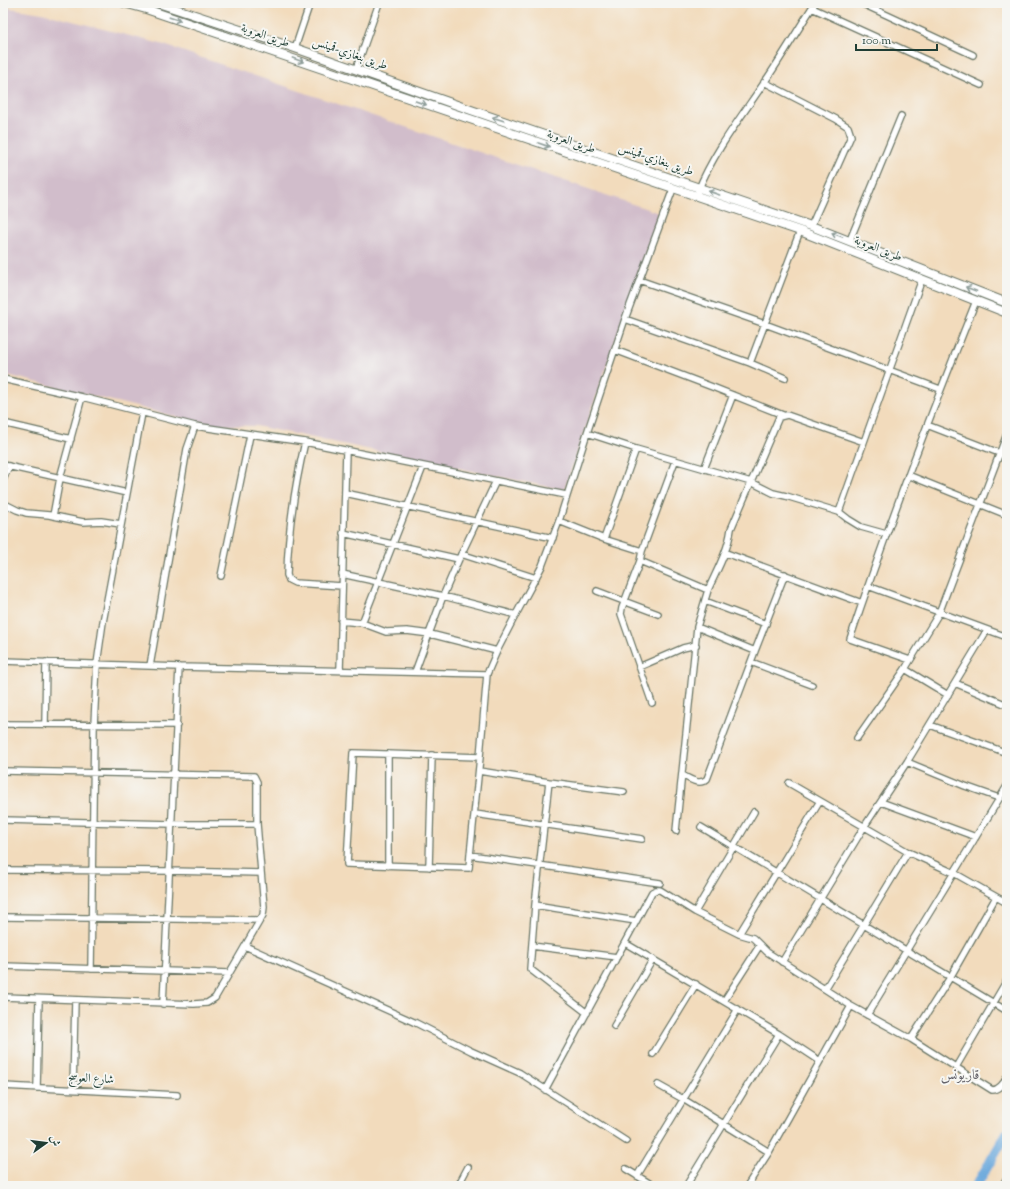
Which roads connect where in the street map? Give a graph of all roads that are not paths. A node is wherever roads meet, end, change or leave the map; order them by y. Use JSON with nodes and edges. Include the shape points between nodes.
{"nodes":[{"id":1,"x":124,"y":3,"type":"edge"},
{"id":2,"x":158,"y":3,"type":"edge"},
{"id":3,"x":310,"y":3,"type":"edge"},
{"id":4,"x":379,"y":3,"type":"edge"},
{"id":5,"x":861,"y":3,"type":"edge"},
{"id":6,"x":814,"y":5,"type":"edge"},
{"id":7,"x":295,"y":48,"type":"junction"},
{"id":8,"x":973,"y":55,"type":"dead end"},
{"id":9,"x":356,"y":69,"type":"junction"},
{"id":10,"x":764,"y":82,"type":"junction"},
{"id":11,"x":981,"y":85,"type":"dead end"},
{"id":12,"x":901,"y":116,"type":"dead end"},
{"id":13,"x":699,"y":188,"type":"junction"},
{"id":14,"x":673,"y":189,"type":"junction"},
{"id":15,"x":696,"y":197,"type":"junction"},
{"id":16,"x":811,"y":226,"type":"junction"},
{"id":17,"x":800,"y":232,"type":"junction"},
{"id":18,"x":850,"y":240,"type":"junction"},
{"id":19,"x":922,"y":279,"type":"junction"},
{"id":20,"x":639,"y":280,"type":"junction"},
{"id":21,"x":976,"y":301,"type":"junction"},
{"id":22,"x":1007,"y":303,"type":"edge"},
{"id":23,"x":1007,"y":313,"type":"edge"},
{"id":24,"x":625,"y":319,"type":"junction"},
{"id":25,"x":765,"y":324,"type":"junction"},
{"id":26,"x":615,"y":350,"type":"junction"},
{"id":27,"x":750,"y":364,"type":"junction"},
{"id":28,"x":889,"y":370,"type":"junction"},
{"id":29,"x":785,"y":378,"type":"dead end"},
{"id":30,"x":3,"y":379,"type":"edge"},
{"id":31,"x":940,"y":389,"type":"junction"},
{"id":32,"x":734,"y":395,"type":"junction"},
{"id":33,"x":82,"y":397,"type":"junction"},
{"id":34,"x":142,"y":413,"type":"junction"},
{"id":35,"x":783,"y":415,"type":"junction"},
{"id":36,"x":3,"y":423,"type":"edge"},
{"id":37,"x":927,"y":425,"type":"junction"},
{"id":38,"x":195,"y":426,"type":"junction"},
{"id":39,"x":587,"y":433,"type":"junction"},
{"id":40,"x":1007,"y":434,"type":"edge"},
{"id":41,"x":250,"y":435,"type":"junction"},
{"id":42,"x":71,"y":439,"type":"junction"},
{"id":43,"x":305,"y":442,"type":"junction"},
{"id":44,"x":864,"y":442,"type":"junction"},
{"id":45,"x":636,"y":449,"type":"junction"},
{"id":46,"x":346,"y":451,"type":"junction"},
{"id":47,"x":1000,"y":454,"type":"junction"},
{"id":48,"x":1007,"y":456,"type":"edge"},
{"id":49,"x":675,"y":460,"type":"junction"},
{"id":50,"x":3,"y":465,"type":"edge"},
{"id":51,"x":9,"y":466,"type":"junction"},
{"id":52,"x":423,"y":467,"type":"junction"},
{"id":53,"x":704,"y":469,"type":"junction"},
{"id":54,"x":908,"y":475,"type":"junction"},
{"id":55,"x":60,"y":478,"type":"junction"},
{"id":56,"x":3,"y":480,"type":"edge"},
{"id":57,"x":496,"y":481,"type":"junction"},
{"id":58,"x":751,"y":482,"type":"junction"},
{"id":59,"x":127,"y":493,"type":"junction"},
{"id":60,"x":345,"y":493,"type":"junction"},
{"id":61,"x":566,"y":495,"type":"junction"},
{"id":62,"x":3,"y":503,"type":"edge"},
{"id":63,"x":980,"y":504,"type":"junction"},
{"id":64,"x":408,"y":506,"type":"junction"},
{"id":65,"x":839,"y":512,"type":"junction"},
{"id":66,"x":1007,"y":515,"type":"edge"},
{"id":67,"x":53,"y":516,"type":"junction"},
{"id":68,"x":559,"y":521,"type":"junction"},
{"id":69,"x":477,"y":522,"type":"junction"},
{"id":70,"x":121,"y":524,"type":"junction"},
{"id":71,"x":344,"y":533,"type":"junction"},
{"id":72,"x":886,"y":534,"type":"junction"},
{"id":73,"x":553,"y":538,"type":"junction"},
{"id":74,"x":604,"y":539,"type":"junction"},
{"id":75,"x":392,"y":545,"type":"junction"},
{"id":76,"x":642,"y":551,"type":"junction"},
{"id":77,"x":726,"y":553,"type":"junction"},
{"id":78,"x":460,"y":556,"type":"junction"},
{"id":79,"x":640,"y":561,"type":"junction"},
{"id":80,"x":342,"y":574,"type":"junction"},
{"id":81,"x":785,"y":574,"type":"junction"},
{"id":82,"x":221,"y":576,"type":"dead end"},
{"id":83,"x":536,"y":578,"type":"junction"},
{"id":84,"x":378,"y":581,"type":"junction"},
{"id":85,"x":342,"y":586,"type":"junction"},
{"id":86,"x":868,"y":586,"type":"junction"},
{"id":87,"x":708,"y":590,"type":"junction"},
{"id":88,"x":597,"y":591,"type":"dead end"},
{"id":89,"x":443,"y":596,"type":"junction"},
{"id":90,"x":625,"y":601,"type":"junction"},
{"id":91,"x":705,"y":601,"type":"junction"},
{"id":92,"x":862,"y":603,"type":"junction"},
{"id":93,"x":939,"y":613,"type":"junction"},
{"id":94,"x":516,"y":614,"type":"junction"},
{"id":95,"x":658,"y":614,"type":"dead end"},
{"id":96,"x":341,"y":621,"type":"junction"},
{"id":97,"x":362,"y":623,"type":"junction"},
{"id":98,"x":766,"y":624,"type":"junction"},
{"id":99,"x":697,"y":627,"type":"junction"},
{"id":100,"x":987,"y":630,"type":"junction"},
{"id":101,"x":430,"y":634,"type":"junction"},
{"id":102,"x":1007,"y":638,"type":"edge"},
{"id":103,"x":696,"y":645,"type":"junction"},
{"id":104,"x":497,"y":650,"type":"junction"},
{"id":105,"x":755,"y":651,"type":"junction"},
{"id":106,"x":910,"y":660,"type":"junction"},
{"id":107,"x":3,"y":661,"type":"edge"},
{"id":108,"x":46,"y":662,"type":"junction"},
{"id":109,"x":751,"y":662,"type":"junction"},
{"id":110,"x":97,"y":664,"type":"junction"},
{"id":111,"x":150,"y":666,"type":"junction"},
{"id":112,"x":179,"y":667,"type":"junction"},
{"id":113,"x":639,"y":667,"type":"junction"},
{"id":114,"x":905,"y":669,"type":"junction"},
{"id":115,"x":340,"y":670,"type":"junction"},
{"id":116,"x":415,"y":672,"type":"junction"},
{"id":117,"x":487,"y":674,"type":"junction"},
{"id":118,"x":955,"y":683,"type":"junction"},
{"id":119,"x":812,"y":685,"type":"dead end"},
{"id":120,"x":948,"y":695,"type":"junction"},
{"id":121,"x":652,"y":703,"type":"dead end"},
{"id":122,"x":1007,"y":705,"type":"edge"},
{"id":123,"x":3,"y":724,"type":"edge"},
{"id":124,"x":45,"y":724,"type":"junction"},
{"id":125,"x":94,"y":725,"type":"junction"},
{"id":126,"x":176,"y":725,"type":"junction"},
{"id":127,"x":930,"y":725,"type":"junction"},
{"id":128,"x":857,"y":738,"type":"dead end"},
{"id":129,"x":1007,"y":753,"type":"edge"},
{"id":130,"x":388,"y":754,"type":"junction"},
{"id":131,"x":432,"y":756,"type":"junction"},
{"id":132,"x":480,"y":757,"type":"junction"},
{"id":133,"x":907,"y":762,"type":"junction"},
{"id":134,"x":3,"y":771,"type":"edge"},
{"id":135,"x":479,"y":771,"type":"junction"},
{"id":136,"x":94,"y":773,"type":"junction"},
{"id":137,"x":174,"y":774,"type":"junction"},
{"id":138,"x":682,"y":775,"type":"junction"},
{"id":139,"x":549,"y":782,"type":"junction"},
{"id":140,"x":789,"y":783,"type":"dead end"},
{"id":141,"x":1007,"y":786,"type":"edge"},
{"id":142,"x":624,"y":792,"type":"dead end"},
{"id":143,"x":999,"y":798,"type":"junction"},
{"id":144,"x":820,"y":801,"type":"junction"},
{"id":145,"x":881,"y":802,"type":"junction"},
{"id":146,"x":754,"y":812,"type":"dead end"},
{"id":147,"x":475,"y":814,"type":"junction"},
{"id":148,"x":3,"y":820,"type":"edge"},
{"id":149,"x":93,"y":821,"type":"junction"},
{"id":150,"x":172,"y":824,"type":"junction"},
{"id":151,"x":257,"y":824,"type":"junction"},
{"id":152,"x":544,"y":825,"type":"junction"},
{"id":153,"x":864,"y":826,"type":"junction"},
{"id":154,"x":701,"y":827,"type":"dead end"},
{"id":155,"x":676,"y":831,"type":"dead end"},
{"id":156,"x":976,"y":837,"type":"junction"},
{"id":157,"x":642,"y":839,"type":"dead end"},
{"id":158,"x":733,"y":846,"type":"junction"},
{"id":159,"x":908,"y":852,"type":"junction"},
{"id":160,"x":470,"y":855,"type":"junction"},
{"id":161,"x":540,"y":865,"type":"junction"},
{"id":162,"x":388,"y":866,"type":"junction"},
{"id":163,"x":429,"y":867,"type":"junction"},
{"id":164,"x":3,"y":870,"type":"edge"},
{"id":165,"x":92,"y":870,"type":"junction"},
{"id":166,"x":170,"y":871,"type":"junction"},
{"id":167,"x":778,"y":872,"type":"junction"},
{"id":168,"x":261,"y":873,"type":"junction"},
{"id":169,"x":954,"y":873,"type":"junction"},
{"id":170,"x":660,"y":883,"type":"dead end"},
{"id":171,"x":996,"y":897,"type":"junction"},
{"id":172,"x":820,"y":898,"type":"junction"},
{"id":173,"x":1007,"y":903,"type":"edge"},
{"id":174,"x":535,"y":906,"type":"junction"},
{"id":175,"x":695,"y":912,"type":"junction"},
{"id":176,"x":3,"y":917,"type":"edge"},
{"id":177,"x":92,"y":918,"type":"junction"},
{"id":178,"x":167,"y":919,"type":"junction"},
{"id":179,"x":260,"y":920,"type":"junction"},
{"id":180,"x":636,"y":921,"type":"junction"},
{"id":181,"x":863,"y":923,"type":"junction"},
{"id":182,"x":739,"y":934,"type":"junction"},
{"id":183,"x":625,"y":943,"type":"junction"},
{"id":184,"x":760,"y":945,"type":"junction"},
{"id":185,"x":245,"y":946,"type":"junction"},
{"id":186,"x":532,"y":946,"type":"junction"},
{"id":187,"x":908,"y":951,"type":"junction"},
{"id":188,"x":617,"y":957,"type":"junction"},
{"id":189,"x":653,"y":959,"type":"junction"},
{"id":190,"x":782,"y":962,"type":"junction"},
{"id":191,"x":3,"y":966,"type":"edge"},
{"id":192,"x":91,"y":969,"type":"junction"},
{"id":193,"x":165,"y":971,"type":"junction"},
{"id":194,"x":229,"y":973,"type":"junction"},
{"id":195,"x":951,"y":976,"type":"junction"},
{"id":196,"x":1007,"y":980,"type":"edge"},
{"id":197,"x":696,"y":984,"type":"junction"},
{"id":198,"x":824,"y":989,"type":"junction"},
{"id":199,"x":3,"y":997,"type":"edge"},
{"id":200,"x":40,"y":999,"type":"junction"},
{"id":201,"x":75,"y":1000,"type":"junction"},
{"id":202,"x":724,"y":1001,"type":"junction"},
{"id":203,"x":993,"y":1003,"type":"junction"},
{"id":204,"x":163,"y":1004,"type":"junction"},
{"id":205,"x":852,"y":1006,"type":"junction"},
{"id":206,"x":738,"y":1009,"type":"junction"},
{"id":207,"x":1007,"y":1011,"type":"edge"},
{"id":208,"x":587,"y":1013,"type":"junction"},
{"id":209,"x":867,"y":1015,"type":"junction"},
{"id":210,"x":614,"y":1026,"type":"dead end"},
{"id":211,"x":779,"y":1034,"type":"junction"},
{"id":212,"x":911,"y":1039,"type":"junction"},
{"id":213,"x":653,"y":1054,"type":"dead end"},
{"id":214,"x":820,"y":1061,"type":"junction"},
{"id":215,"x":956,"y":1067,"type":"junction"},
{"id":216,"x":1007,"y":1077,"type":"edge"},
{"id":217,"x":658,"y":1085,"type":"dead end"},
{"id":218,"x":3,"y":1086,"type":"edge"},
{"id":219,"x":37,"y":1088,"type":"junction"},
{"id":220,"x":73,"y":1089,"type":"junction"},
{"id":221,"x":545,"y":1090,"type":"junction"},
{"id":222,"x":177,"y":1095,"type":"dead end"},
{"id":223,"x":684,"y":1099,"type":"junction"},
{"id":224,"x":724,"y":1125,"type":"junction"},
{"id":225,"x":626,"y":1142,"type":"dead end"},
{"id":226,"x":769,"y":1152,"type":"junction"},
{"id":227,"x":468,"y":1167,"type":"dead end"},
{"id":228,"x":626,"y":1169,"type":"dead end"},
{"id":229,"x":637,"y":1176,"type":"junction"},
{"id":230,"x":1007,"y":1180,"type":"edge"},
{"id":231,"x":458,"y":1186,"type":"edge"},
{"id":232,"x":654,"y":1186,"type":"edge"},
{"id":233,"x":686,"y":1186,"type":"edge"},
{"id":234,"x":747,"y":1186,"type":"edge"},
{"id":235,"x":1003,"y":1186,"type":"edge"}],
"edges":[{"from":1,"to":14,"type":"main road","name":"طريق العروبة","one_way":true,"via":[[293,58]]},
{"from":2,"to":7,"type":"main road","name":"طريق بنغازي-قمينس"},
{"from":3,"to":7,"type":"street"},
{"from":4,"to":9,"type":"street"},
{"from":5,"to":8,"type":"street"},
{"from":6,"to":10,"type":"street"},
{"from":6,"to":11,"type":"street"},
{"from":7,"to":9,"type":"main road","name":"طريق بنغازي-قمينس"},
{"from":13,"to":9,"type":"main road","name":"طريق بنغازي-قمينس","one_way":true},
{"from":10,"to":13,"type":"street","via":[[704,175]]},
{"from":10,"to":16,"type":"street","via":[[836,119],[848,127],[851,136]]},
{"from":12,"to":18,"type":"street"},
{"from":13,"to":15,"type":"street"},
{"from":16,"to":13,"type":"main road","name":"طريق بنغازي-قمينس","one_way":true},
{"from":14,"to":15,"type":"main road","name":"طريق العروبة"},
{"from":14,"to":20,"type":"street"},
{"from":15,"to":17,"type":"main road","name":"طريق العروبة"},
{"from":18,"to":16,"type":"main road","name":"طريق بنغازي-قمينس","one_way":true},
{"from":17,"to":19,"type":"main road","name":"طريق العروبة"},
{"from":17,"to":25,"type":"street"},
{"from":22,"to":18,"type":"main road","name":"طريق بنغازي-قمينس","one_way":true},
{"from":19,"to":21,"type":"main road","name":"طريق العروبة"},
{"from":19,"to":28,"type":"street"},
{"from":20,"to":24,"type":"street"},
{"from":20,"to":25,"type":"street"},
{"from":21,"to":23,"type":"main road","name":"طريق العروبة"},
{"from":21,"to":31,"type":"street"},
{"from":24,"to":26,"type":"street"},
{"from":24,"to":27,"type":"street"},
{"from":25,"to":27,"type":"street"},
{"from":25,"to":28,"type":"street"},
{"from":26,"to":32,"type":"street"},
{"from":26,"to":39,"type":"street"},
{"from":27,"to":29,"type":"street"},
{"from":28,"to":31,"type":"street"},
{"from":28,"to":44,"type":"street"},
{"from":30,"to":33,"type":"street"},
{"from":31,"to":37,"type":"street"},
{"from":32,"to":35,"type":"street"},
{"from":32,"to":53,"type":"street"},
{"from":33,"to":34,"type":"street"},
{"from":33,"to":42,"type":"street"},
{"from":34,"to":38,"type":"street"},
{"from":34,"to":59,"type":"street"},
{"from":35,"to":44,"type":"street"},
{"from":35,"to":58,"type":"street","via":[[776,422]]},
{"from":36,"to":42,"type":"street"},
{"from":37,"to":47,"type":"street"},
{"from":37,"to":54,"type":"street"},
{"from":38,"to":41,"type":"street"},
{"from":38,"to":111,"type":"street","via":[[186,449]]},
{"from":39,"to":45,"type":"street"},
{"from":39,"to":61,"type":"street"},
{"from":40,"to":47,"type":"street"},
{"from":41,"to":43,"type":"street"},
{"from":41,"to":82,"type":"street"},
{"from":42,"to":55,"type":"street"},
{"from":43,"to":46,"type":"street"},
{"from":43,"to":85,"type":"street","via":[[292,514],[287,575],[289,580],[295,583]]},
{"from":44,"to":65,"type":"street"},
{"from":45,"to":49,"type":"street"},
{"from":45,"to":74,"type":"street"},
{"from":46,"to":52,"type":"street"},
{"from":46,"to":60,"type":"street"},
{"from":47,"to":48,"type":"street"},
{"from":47,"to":63,"type":"street"},
{"from":49,"to":53,"type":"street"},
{"from":49,"to":76,"type":"street"},
{"from":50,"to":51,"type":"street"},
{"from":51,"to":55,"type":"street"},
{"from":51,"to":56,"type":"street"},
{"from":52,"to":57,"type":"street"},
{"from":52,"to":64,"type":"street"},
{"from":53,"to":58,"type":"street"},
{"from":54,"to":63,"type":"street"},
{"from":54,"to":72,"type":"street"},
{"from":55,"to":59,"type":"street"},
{"from":55,"to":67,"type":"street"},
{"from":57,"to":61,"type":"street"},
{"from":57,"to":69,"type":"street"},
{"from":58,"to":65,"type":"street","via":[[773,493]]},
{"from":58,"to":77,"type":"street","via":[[731,529]]},
{"from":59,"to":70,"type":"street"},
{"from":60,"to":64,"type":"street"},
{"from":60,"to":71,"type":"street"},
{"from":61,"to":68,"type":"street"},
{"from":62,"to":67,"type":"street","via":[[26,513]]},
{"from":63,"to":66,"type":"street"},
{"from":63,"to":93,"type":"street"},
{"from":64,"to":69,"type":"street"},
{"from":64,"to":75,"type":"street"},
{"from":65,"to":72,"type":"street","via":[[861,527]]},
{"from":67,"to":70,"type":"street","via":[[83,522]]},
{"from":68,"to":73,"type":"street"},
{"from":68,"to":74,"type":"street"},
{"from":69,"to":73,"type":"street"},
{"from":69,"to":78,"type":"street"},
{"from":70,"to":110,"type":"street"},
{"from":71,"to":75,"type":"street"},
{"from":71,"to":80,"type":"street"},
{"from":72,"to":86,"type":"street"},
{"from":73,"to":83,"type":"street"},
{"from":74,"to":76,"type":"street"},
{"from":75,"to":78,"type":"street"},
{"from":75,"to":84,"type":"street"},
{"from":76,"to":79,"type":"street"},
{"from":77,"to":81,"type":"street"},
{"from":77,"to":87,"type":"street"},
{"from":78,"to":83,"type":"street"},
{"from":78,"to":89,"type":"street"},
{"from":79,"to":87,"type":"street"},
{"from":79,"to":90,"type":"street"},
{"from":80,"to":84,"type":"street"},
{"from":80,"to":85,"type":"street"},
{"from":81,"to":92,"type":"street"},
{"from":81,"to":98,"type":"street"},
{"from":83,"to":94,"type":"street"},
{"from":84,"to":89,"type":"street"},
{"from":84,"to":97,"type":"street"},
{"from":85,"to":96,"type":"street"},
{"from":86,"to":92,"type":"street"},
{"from":86,"to":93,"type":"street"},
{"from":87,"to":91,"type":"street"},
{"from":88,"to":90,"type":"street"},
{"from":89,"to":94,"type":"street"},
{"from":89,"to":101,"type":"street"},
{"from":90,"to":95,"type":"street"},
{"from":90,"to":113,"type":"street","via":[[621,614]]},
{"from":91,"to":98,"type":"street"},
{"from":91,"to":99,"type":"street"},
{"from":92,"to":106,"type":"street","via":[[850,639]]},
{"from":93,"to":100,"type":"street"},
{"from":93,"to":106,"type":"street"},
{"from":94,"to":104,"type":"street"},
{"from":96,"to":97,"type":"street"},
{"from":96,"to":115,"type":"street"},
{"from":97,"to":101,"type":"street","via":[[382,631]]},
{"from":98,"to":105,"type":"street"},
{"from":99,"to":103,"type":"street"},
{"from":99,"to":105,"type":"street"},
{"from":100,"to":102,"type":"street"},
{"from":100,"to":118,"type":"street"},
{"from":101,"to":104,"type":"street"},
{"from":101,"to":116,"type":"street"},
{"from":103,"to":113,"type":"street"},
{"from":103,"to":138,"type":"street"},
{"from":104,"to":117,"type":"street"},
{"from":105,"to":109,"type":"street"},
{"from":106,"to":114,"type":"street"},
{"from":107,"to":108,"type":"street"},
{"from":108,"to":110,"type":"street"},
{"from":108,"to":124,"type":"street"},
{"from":109,"to":119,"type":"street"},
{"from":109,"to":138,"type":"street","via":[[707,779],[699,783]]},
{"from":110,"to":111,"type":"street"},
{"from":110,"to":125,"type":"street"},
{"from":111,"to":112,"type":"street"},
{"from":112,"to":115,"type":"street"},
{"from":112,"to":126,"type":"street"},
{"from":113,"to":121,"type":"street"},
{"from":114,"to":120,"type":"street"},
{"from":114,"to":128,"type":"street"},
{"from":115,"to":116,"type":"street"},
{"from":116,"to":117,"type":"street"},
{"from":117,"to":132,"type":"street"},
{"from":118,"to":120,"type":"street"},
{"from":118,"to":122,"type":"street"},
{"from":120,"to":127,"type":"street"},
{"from":123,"to":124,"type":"street"},
{"from":124,"to":125,"type":"street"},
{"from":125,"to":126,"type":"street"},
{"from":125,"to":136,"type":"street"},
{"from":126,"to":137,"type":"street"},
{"from":127,"to":129,"type":"street"},
{"from":127,"to":133,"type":"street"},
{"from":130,"to":131,"type":"street"},
{"from":130,"to":162,"type":"street"},
{"from":130,"to":162,"type":"street","via":[[353,753],[347,864]]},
{"from":131,"to":132,"type":"street"},
{"from":131,"to":163,"type":"street"},
{"from":132,"to":135,"type":"street"},
{"from":133,"to":143,"type":"street"},
{"from":133,"to":145,"type":"street"},
{"from":134,"to":136,"type":"street"},
{"from":135,"to":139,"type":"street"},
{"from":135,"to":147,"type":"street"},
{"from":136,"to":137,"type":"street"},
{"from":136,"to":149,"type":"street"},
{"from":137,"to":150,"type":"street"},
{"from":137,"to":151,"type":"street","via":[[254,776],[258,785]]},
{"from":138,"to":155,"type":"street"},
{"from":139,"to":142,"type":"street"},
{"from":139,"to":152,"type":"street"},
{"from":140,"to":144,"type":"street"},
{"from":141,"to":143,"type":"street"},
{"from":143,"to":156,"type":"street"},
{"from":144,"to":153,"type":"street"},
{"from":144,"to":167,"type":"street"},
{"from":145,"to":153,"type":"street"},
{"from":145,"to":156,"type":"street"},
{"from":146,"to":158,"type":"street"},
{"from":147,"to":152,"type":"street"},
{"from":147,"to":160,"type":"street"},
{"from":148,"to":149,"type":"street"},
{"from":149,"to":150,"type":"street"},
{"from":149,"to":165,"type":"street"},
{"from":150,"to":151,"type":"street"},
{"from":150,"to":166,"type":"street"},
{"from":151,"to":168,"type":"street"},
{"from":152,"to":157,"type":"street"},
{"from":152,"to":161,"type":"street"},
{"from":153,"to":159,"type":"street"},
{"from":153,"to":172,"type":"street"},
{"from":154,"to":158,"type":"street"},
{"from":156,"to":169,"type":"street"},
{"from":158,"to":167,"type":"street"},
{"from":158,"to":175,"type":"street"},
{"from":159,"to":169,"type":"street"},
{"from":159,"to":181,"type":"street"},
{"from":160,"to":161,"type":"street"},
{"from":160,"to":163,"type":"street","via":[[469,868]]},
{"from":161,"to":170,"type":"street"},
{"from":161,"to":174,"type":"street"},
{"from":162,"to":163,"type":"street"},
{"from":164,"to":165,"type":"street"},
{"from":165,"to":166,"type":"street"},
{"from":165,"to":177,"type":"street"},
{"from":166,"to":168,"type":"street"},
{"from":166,"to":178,"type":"street"},
{"from":167,"to":172,"type":"street"},
{"from":167,"to":182,"type":"street"},
{"from":168,"to":179,"type":"street","via":[[264,910]]},
{"from":169,"to":171,"type":"street"},
{"from":169,"to":187,"type":"street"},
{"from":171,"to":173,"type":"street"},
{"from":171,"to":195,"type":"street"},
{"from":172,"to":181,"type":"street"},
{"from":172,"to":190,"type":"street"},
{"from":174,"to":180,"type":"street"},
{"from":174,"to":186,"type":"street"},
{"from":175,"to":180,"type":"street","via":[[656,890],[652,892]]},
{"from":175,"to":182,"type":"street"},
{"from":176,"to":177,"type":"street"},
{"from":177,"to":178,"type":"street"},
{"from":177,"to":192,"type":"street"},
{"from":178,"to":179,"type":"street"},
{"from":178,"to":193,"type":"street"},
{"from":179,"to":185,"type":"street"},
{"from":180,"to":183,"type":"street"},
{"from":181,"to":187,"type":"street"},
{"from":181,"to":198,"type":"street"},
{"from":182,"to":184,"type":"street","via":[[753,938]]},
{"from":183,"to":188,"type":"street"},
{"from":183,"to":189,"type":"street"},
{"from":184,"to":190,"type":"street"},
{"from":184,"to":202,"type":"street"},
{"from":185,"to":194,"type":"street"},
{"from":185,"to":221,"type":"street","via":[[416,1023],[520,1073]]},
{"from":186,"to":188,"type":"street"},
{"from":186,"to":208,"type":"street","via":[[530,969]]},
{"from":187,"to":195,"type":"street"},
{"from":187,"to":209,"type":"street"},
{"from":188,"to":208,"type":"street"},
{"from":189,"to":197,"type":"street"},
{"from":189,"to":210,"type":"street"},
{"from":190,"to":198,"type":"street"},
{"from":191,"to":192,"type":"street"},
{"from":192,"to":193,"type":"street"},
{"from":193,"to":194,"type":"street"},
{"from":193,"to":204,"type":"street"},
{"from":194,"to":204,"type":"street","via":[[211,1001]]},
{"from":195,"to":203,"type":"street"},
{"from":195,"to":212,"type":"street"},
{"from":196,"to":203,"type":"street"},
{"from":197,"to":202,"type":"street"},
{"from":197,"to":213,"type":"street"},
{"from":198,"to":205,"type":"street"},
{"from":199,"to":200,"type":"street"},
{"from":200,"to":201,"type":"street"},
{"from":200,"to":219,"type":"street"},
{"from":201,"to":204,"type":"street"},
{"from":201,"to":220,"type":"street"},
{"from":202,"to":206,"type":"street"},
{"from":203,"to":207,"type":"street"},
{"from":203,"to":215,"type":"street"},
{"from":205,"to":209,"type":"street"},
{"from":205,"to":214,"type":"street"},
{"from":206,"to":211,"type":"street"},
{"from":206,"to":223,"type":"street"},
{"from":208,"to":221,"type":"street"},
{"from":209,"to":212,"type":"street"},
{"from":211,"to":214,"type":"street"},
{"from":211,"to":224,"type":"street"},
{"from":212,"to":215,"type":"street"},
{"from":214,"to":226,"type":"street"},
{"from":215,"to":216,"type":"street","via":[[992,1090],[998,1089]]},
{"from":217,"to":223,"type":"street"},
{"from":218,"to":219,"type":"street","name":"شارع العوسج"},
{"from":219,"to":220,"type":"street","name":"شارع العوسج"},
{"from":220,"to":222,"type":"street","name":"شارع العوسج"},
{"from":221,"to":225,"type":"street"},
{"from":223,"to":224,"type":"street"},
{"from":223,"to":229,"type":"street"},
{"from":224,"to":226,"type":"street"},
{"from":224,"to":233,"type":"street"},
{"from":226,"to":234,"type":"street"},
{"from":227,"to":231,"type":"street"},
{"from":228,"to":229,"type":"street"},
{"from":229,"to":232,"type":"street"},
{"from":230,"to":235,"type":"main road"}]}
